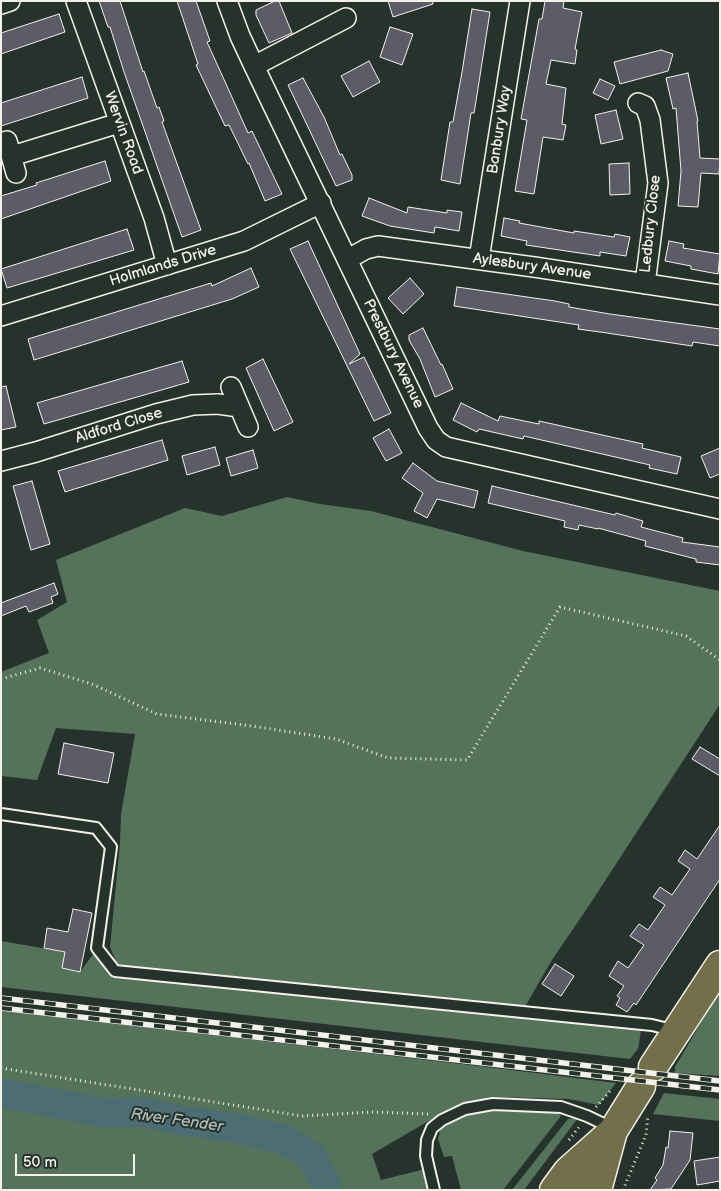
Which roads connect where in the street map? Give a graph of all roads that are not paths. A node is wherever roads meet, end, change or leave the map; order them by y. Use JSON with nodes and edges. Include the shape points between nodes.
{"nodes":[{"id":1,"x":10,"y":1,"type":"edge"},
{"id":2,"x":76,"y":1,"type":"edge"},
{"id":3,"x":227,"y":1,"type":"edge"},
{"id":4,"x":520,"y":1,"type":"edge"},
{"id":5,"x":1,"y":4,"type":"edge"},
{"id":6,"x":346,"y":18,"type":"dead end"},
{"id":7,"x":254,"y":66,"type":"junction"},
{"id":8,"x":644,"y":103,"type":"dead end"},
{"id":9,"x":119,"y":123,"type":"junction"},
{"id":10,"x":12,"y":157,"type":"dead end"},
{"id":11,"x":321,"y":203,"type":"junction"},
{"id":12,"x":479,"y":259,"type":"junction"},
{"id":13,"x":348,"y":260,"type":"junction"},
{"id":14,"x":167,"y":265,"type":"junction"},
{"id":15,"x":645,"y":284,"type":"junction"},
{"id":16,"x":720,"y":295,"type":"edge"},
{"id":17,"x":1,"y":316,"type":"edge"},
{"id":18,"x":231,"y":387,"type":"dead end"},
{"id":19,"x":239,"y":408,"type":"junction"},
{"id":20,"x":248,"y":427,"type":"dead end"},
{"id":21,"x":1,"y":461,"type":"edge"},
{"id":22,"x":720,"y":509,"type":"edge"},
{"id":23,"x":1,"y":814,"type":"edge"},
{"id":24,"x":720,"y":965,"type":"edge"},
{"id":25,"x":676,"y":1031,"type":"junction"},
{"id":26,"x":614,"y":1130,"type":"junction"},
{"id":27,"x":434,"y":1190,"type":"edge"},
{"id":28,"x":554,"y":1190,"type":"edge"},
{"id":29,"x":580,"y":1190,"type":"edge"},
{"id":30,"x":597,"y":1190,"type":"edge"}],
"edges":[{"from":1,"to":5,"type":"street"},
{"from":2,"to":9,"type":"street","name":"Wervin Road"},
{"from":3,"to":7,"type":"street","name":"Prestbury Avenue"},
{"from":4,"to":12,"type":"street","name":"Banbury Way"},
{"from":6,"to":7,"type":"street"},
{"from":7,"to":11,"type":"street","name":"Prestbury Avenue"},
{"from":8,"to":15,"type":"street","name":"Ledbury Close","via":[[650,120],[658,183]]},
{"from":9,"to":10,"type":"street"},
{"from":9,"to":14,"type":"street","name":"Wervin Road","via":[[154,218]]},
{"from":11,"to":13,"type":"street","name":"Prestbury Avenue"},
{"from":11,"to":14,"type":"street","name":"Holmlands Drive","via":[[244,241]]},
{"from":12,"to":13,"type":"street","name":"Aylesbury Avenue","via":[[378,246]]},
{"from":12,"to":15,"type":"street","name":"Aylesbury Avenue"},
{"from":13,"to":22,"type":"street","name":"Prestbury Avenue","via":[[428,428],[446,447]]},
{"from":14,"to":17,"type":"street","name":"Holmlands Drive"},
{"from":15,"to":16,"type":"street","name":"Aylesbury Avenue"},
{"from":18,"to":19,"type":"street"},
{"from":19,"to":20,"type":"street"},
{"from":19,"to":21,"type":"street","name":"Aldford Close","via":[[218,404],[193,405]]},
{"from":23,"to":25,"type":"lane","via":[[96,828],[111,847],[97,948],[115,971],[652,1025]]},
{"from":24,"to":25,"type":"main road"},
{"from":25,"to":26,"type":"main road"},
{"from":26,"to":27,"type":"lane","via":[[587,1116],[560,1108],[493,1104],[465,1109],[432,1128],[427,1140],[426,1156]]},
{"from":26,"to":28,"type":"main road","via":[[568,1171]]},
{"from":26,"to":29,"type":"main road"},
{"from":26,"to":30,"type":"main road"}]}
